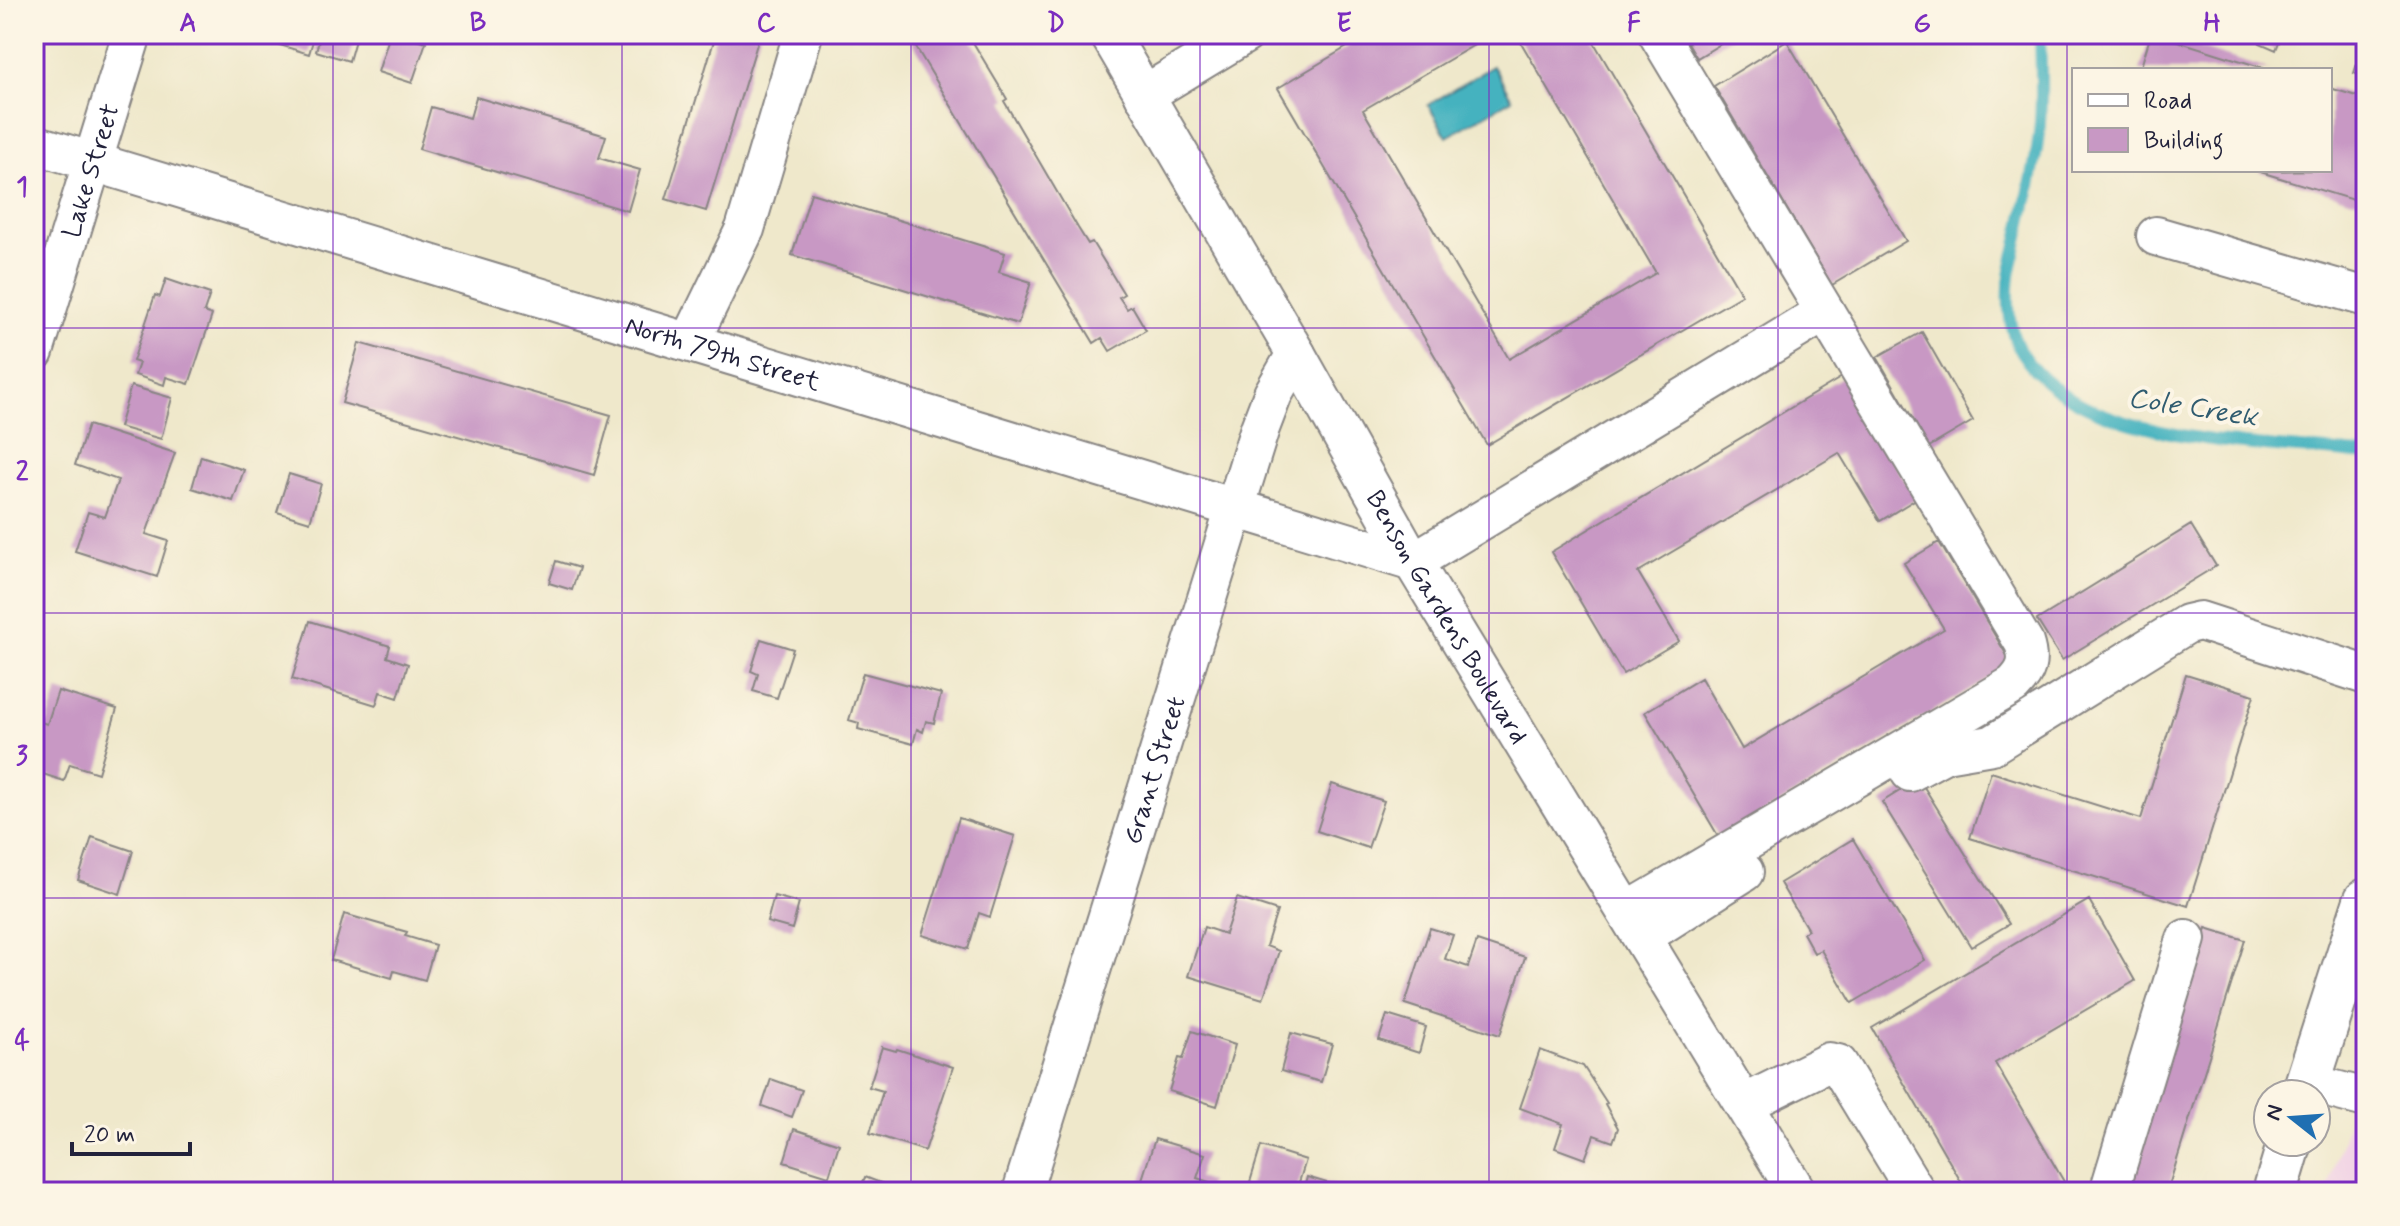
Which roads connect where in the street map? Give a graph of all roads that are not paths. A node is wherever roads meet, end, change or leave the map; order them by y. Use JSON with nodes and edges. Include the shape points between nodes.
{"nodes":[{"id":1,"x":132,"y":34,"type":"edge"},
{"id":2,"x":803,"y":34,"type":"edge"},
{"id":3,"x":1109,"y":34,"type":"edge"},
{"id":4,"x":1245,"y":34,"type":"edge"},
{"id":5,"x":1658,"y":34,"type":"edge"},
{"id":6,"x":1144,"y":95,"type":"junction"},
{"id":7,"x":34,"y":144,"type":"edge"},
{"id":8,"x":92,"y":162,"type":"junction"},
{"id":9,"x":2156,"y":236,"type":"dead end"},
{"id":10,"x":2366,"y":297,"type":"edge"},
{"id":11,"x":1825,"y":312,"type":"junction"},
{"id":12,"x":690,"y":342,"type":"junction"},
{"id":13,"x":34,"y":352,"type":"edge"},
{"id":14,"x":1296,"y":354,"type":"junction"},
{"id":15,"x":1234,"y":507,"type":"junction"},
{"id":16,"x":1413,"y":562,"type":"junction"},
{"id":17,"x":2366,"y":675,"type":"edge"},
{"id":18,"x":2366,"y":901,"type":"edge"},
{"id":19,"x":1634,"y":924,"type":"junction"},
{"id":20,"x":2186,"y":939,"type":"dead end"},
{"id":21,"x":2310,"y":1078,"type":"edge"},
{"id":22,"x":2332,"y":1093,"type":"edge"},
{"id":23,"x":2366,"y":1098,"type":"edge"},
{"id":24,"x":1744,"y":1104,"type":"junction"},
{"id":25,"x":2285,"y":1158,"type":"edge"},
{"id":26,"x":1022,"y":1192,"type":"edge"},
{"id":27,"x":1797,"y":1192,"type":"edge"},
{"id":28,"x":1916,"y":1192,"type":"edge"},
{"id":29,"x":2109,"y":1192,"type":"edge"},
{"id":30,"x":2275,"y":1192,"type":"edge"}],
"edges":[{"from":1,"to":8,"type":"street","name":"Lake Street"},
{"from":2,"to":12,"type":"street","via":[[745,229]]},
{"from":3,"to":6,"type":"street","name":"Benson Gardens Boulevard"},
{"from":4,"to":6,"type":"street"},
{"from":5,"to":11,"type":"street"},
{"from":6,"to":14,"type":"street","name":"Benson Gardens Boulevard"},
{"from":7,"to":8,"type":"street","name":"North 79th Street"},
{"from":8,"to":12,"type":"street","name":"North 79th Street"},
{"from":8,"to":13,"type":"street","name":"Lake Street"},
{"from":9,"to":10,"type":"street"},
{"from":11,"to":16,"type":"street"},
{"from":11,"to":19,"type":"street","via":[[2024,643],[2026,668],[2003,691]]},
{"from":12,"to":15,"type":"street","name":"North 79th Street"},
{"from":14,"to":15,"type":"street","name":"Grant Street","via":[[1273,394]]},
{"from":14,"to":16,"type":"street","name":"Benson Gardens Boulevard"},
{"from":15,"to":16,"type":"street","name":"North 79th Street"},
{"from":15,"to":26,"type":"street","name":"Grant Street"},
{"from":16,"to":19,"type":"street","name":"Benson Gardens Boulevard"},
{"from":17,"to":19,"type":"street","via":[[2200,621],[2187,624],[1992,745],[1945,753]]},
{"from":18,"to":21,"type":"main road"},
{"from":19,"to":24,"type":"street","name":"Benson Gardens Boulevard"},
{"from":20,"to":29,"type":"street"},
{"from":22,"to":23,"type":"street"},
{"from":24,"to":27,"type":"street","name":"Benson Gardens Boulevard"},
{"from":24,"to":28,"type":"street","via":[[1829,1062],[1838,1064]]},
{"from":25,"to":30,"type":"main road"}]}
